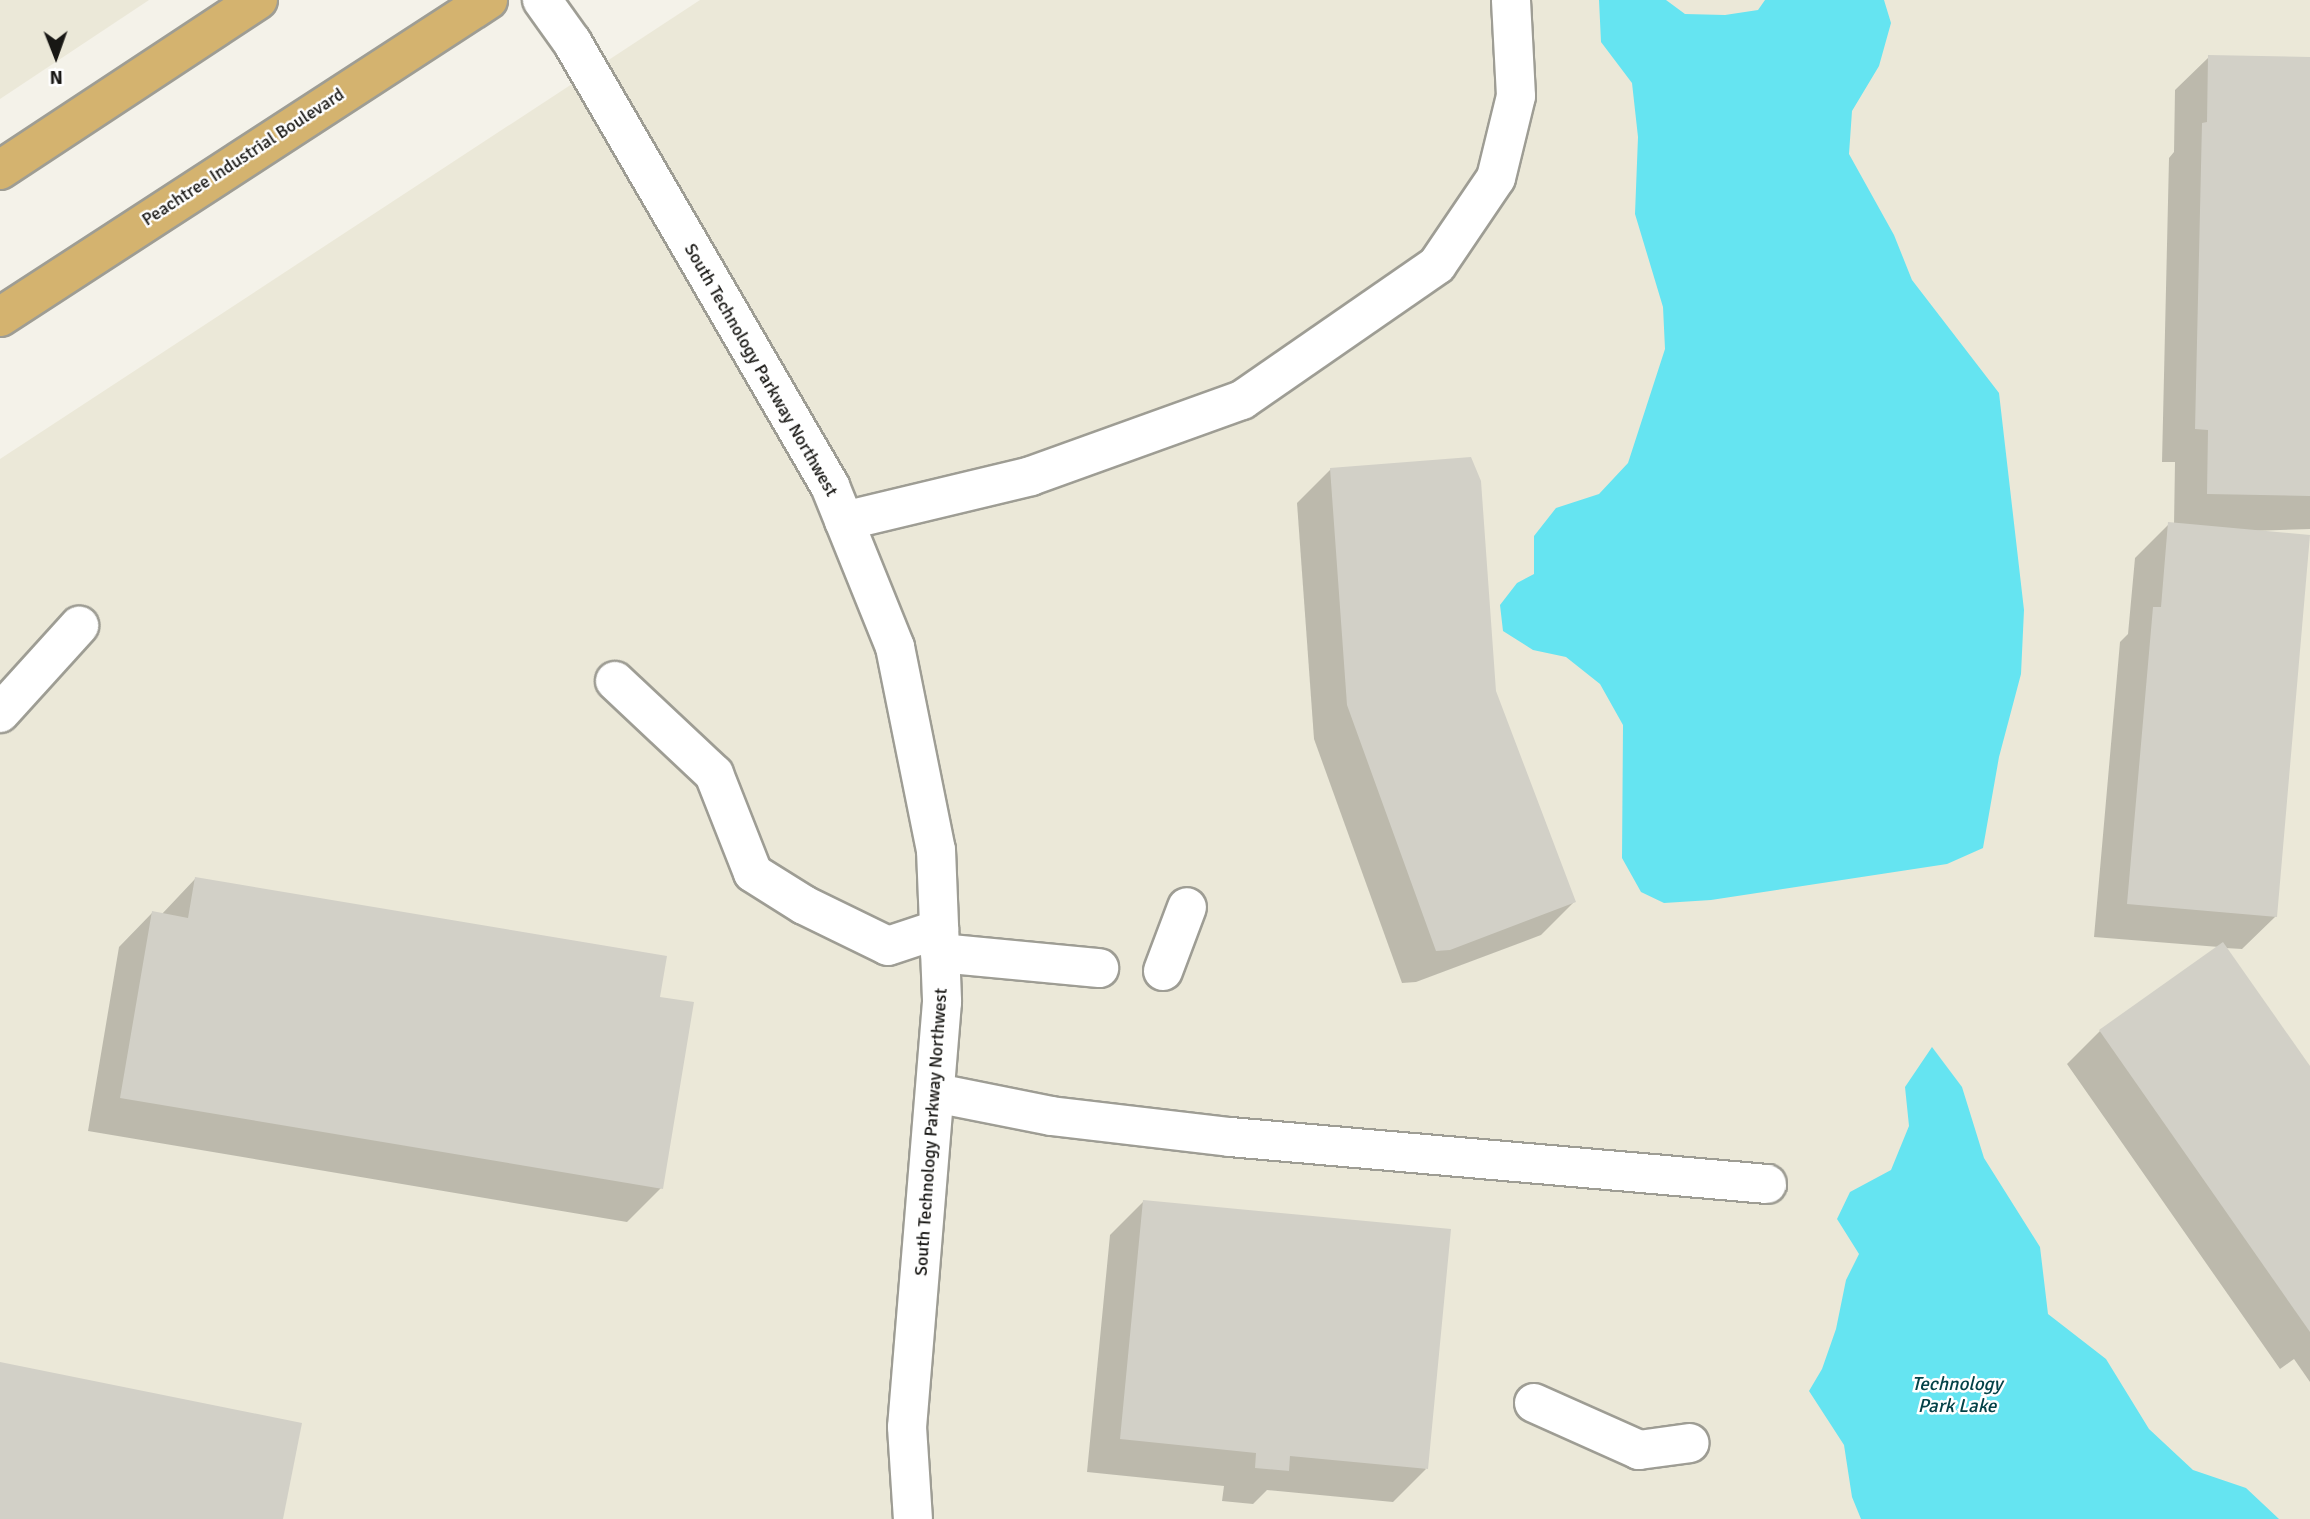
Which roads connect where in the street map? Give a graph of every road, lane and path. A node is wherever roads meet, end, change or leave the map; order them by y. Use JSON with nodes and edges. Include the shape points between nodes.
{"nodes":[{"id":1,"x":258,"y":0,"type":"edge"},
{"id":2,"x":488,"y":0,"type":"edge"},
{"id":3,"x":542,"y":0,"type":"edge"},
{"id":4,"x":1511,"y":0,"type":"edge"},
{"id":5,"x":0,"y":170,"type":"edge"},
{"id":6,"x":0,"y":317,"type":"edge"},
{"id":7,"x":844,"y":521,"type":"junction"},
{"id":8,"x":79,"y":626,"type":"dead end"},
{"id":9,"x":615,"y":681,"type":"dead end"},
{"id":10,"x":0,"y":713,"type":"edge"},
{"id":11,"x":1187,"y":907,"type":"dead end"},
{"id":12,"x":940,"y":941,"type":"junction"},
{"id":13,"x":1099,"y":968,"type":"dead end"},
{"id":14,"x":1163,"y":971,"type":"dead end"},
{"id":15,"x":936,"y":1093,"type":"junction"},
{"id":16,"x":1767,"y":1184,"type":"dead end"},
{"id":17,"x":1534,"y":1403,"type":"dead end"},
{"id":18,"x":1690,"y":1443,"type":"dead end"},
{"id":19,"x":913,"y":1519,"type":"edge"}],
"edges":[{"from":1,"to":5,"type":"highway"},
{"from":2,"to":6,"type":"highway","name":"Peachtree Industrial Boulevard"},
{"from":3,"to":7,"type":"street","name":"South Technology Parkway Northwest","via":[[572,42],[830,486]]},
{"from":4,"to":7,"type":"street","via":[[1516,96],[1496,178],[1437,265],[1242,400],[1031,476]]},
{"from":7,"to":12,"type":"street","name":"South Technology Parkway Northwest","via":[[895,647],[936,850]]},
{"from":8,"to":10,"type":"street"},
{"from":9,"to":12,"type":"street","via":[[714,774],[753,873],[804,905],[888,946]]},
{"from":11,"to":14,"type":"street"},
{"from":12,"to":13,"type":"street"},
{"from":12,"to":15,"type":"street","name":"South Technology Parkway Northwest"},
{"from":15,"to":16,"type":"street","via":[[1051,1116],[1230,1138]]},
{"from":15,"to":19,"type":"street","name":"South Technology Parkway Northwest","via":[[907,1427]]},
{"from":17,"to":18,"type":"street","via":[[1639,1450]]}]}
